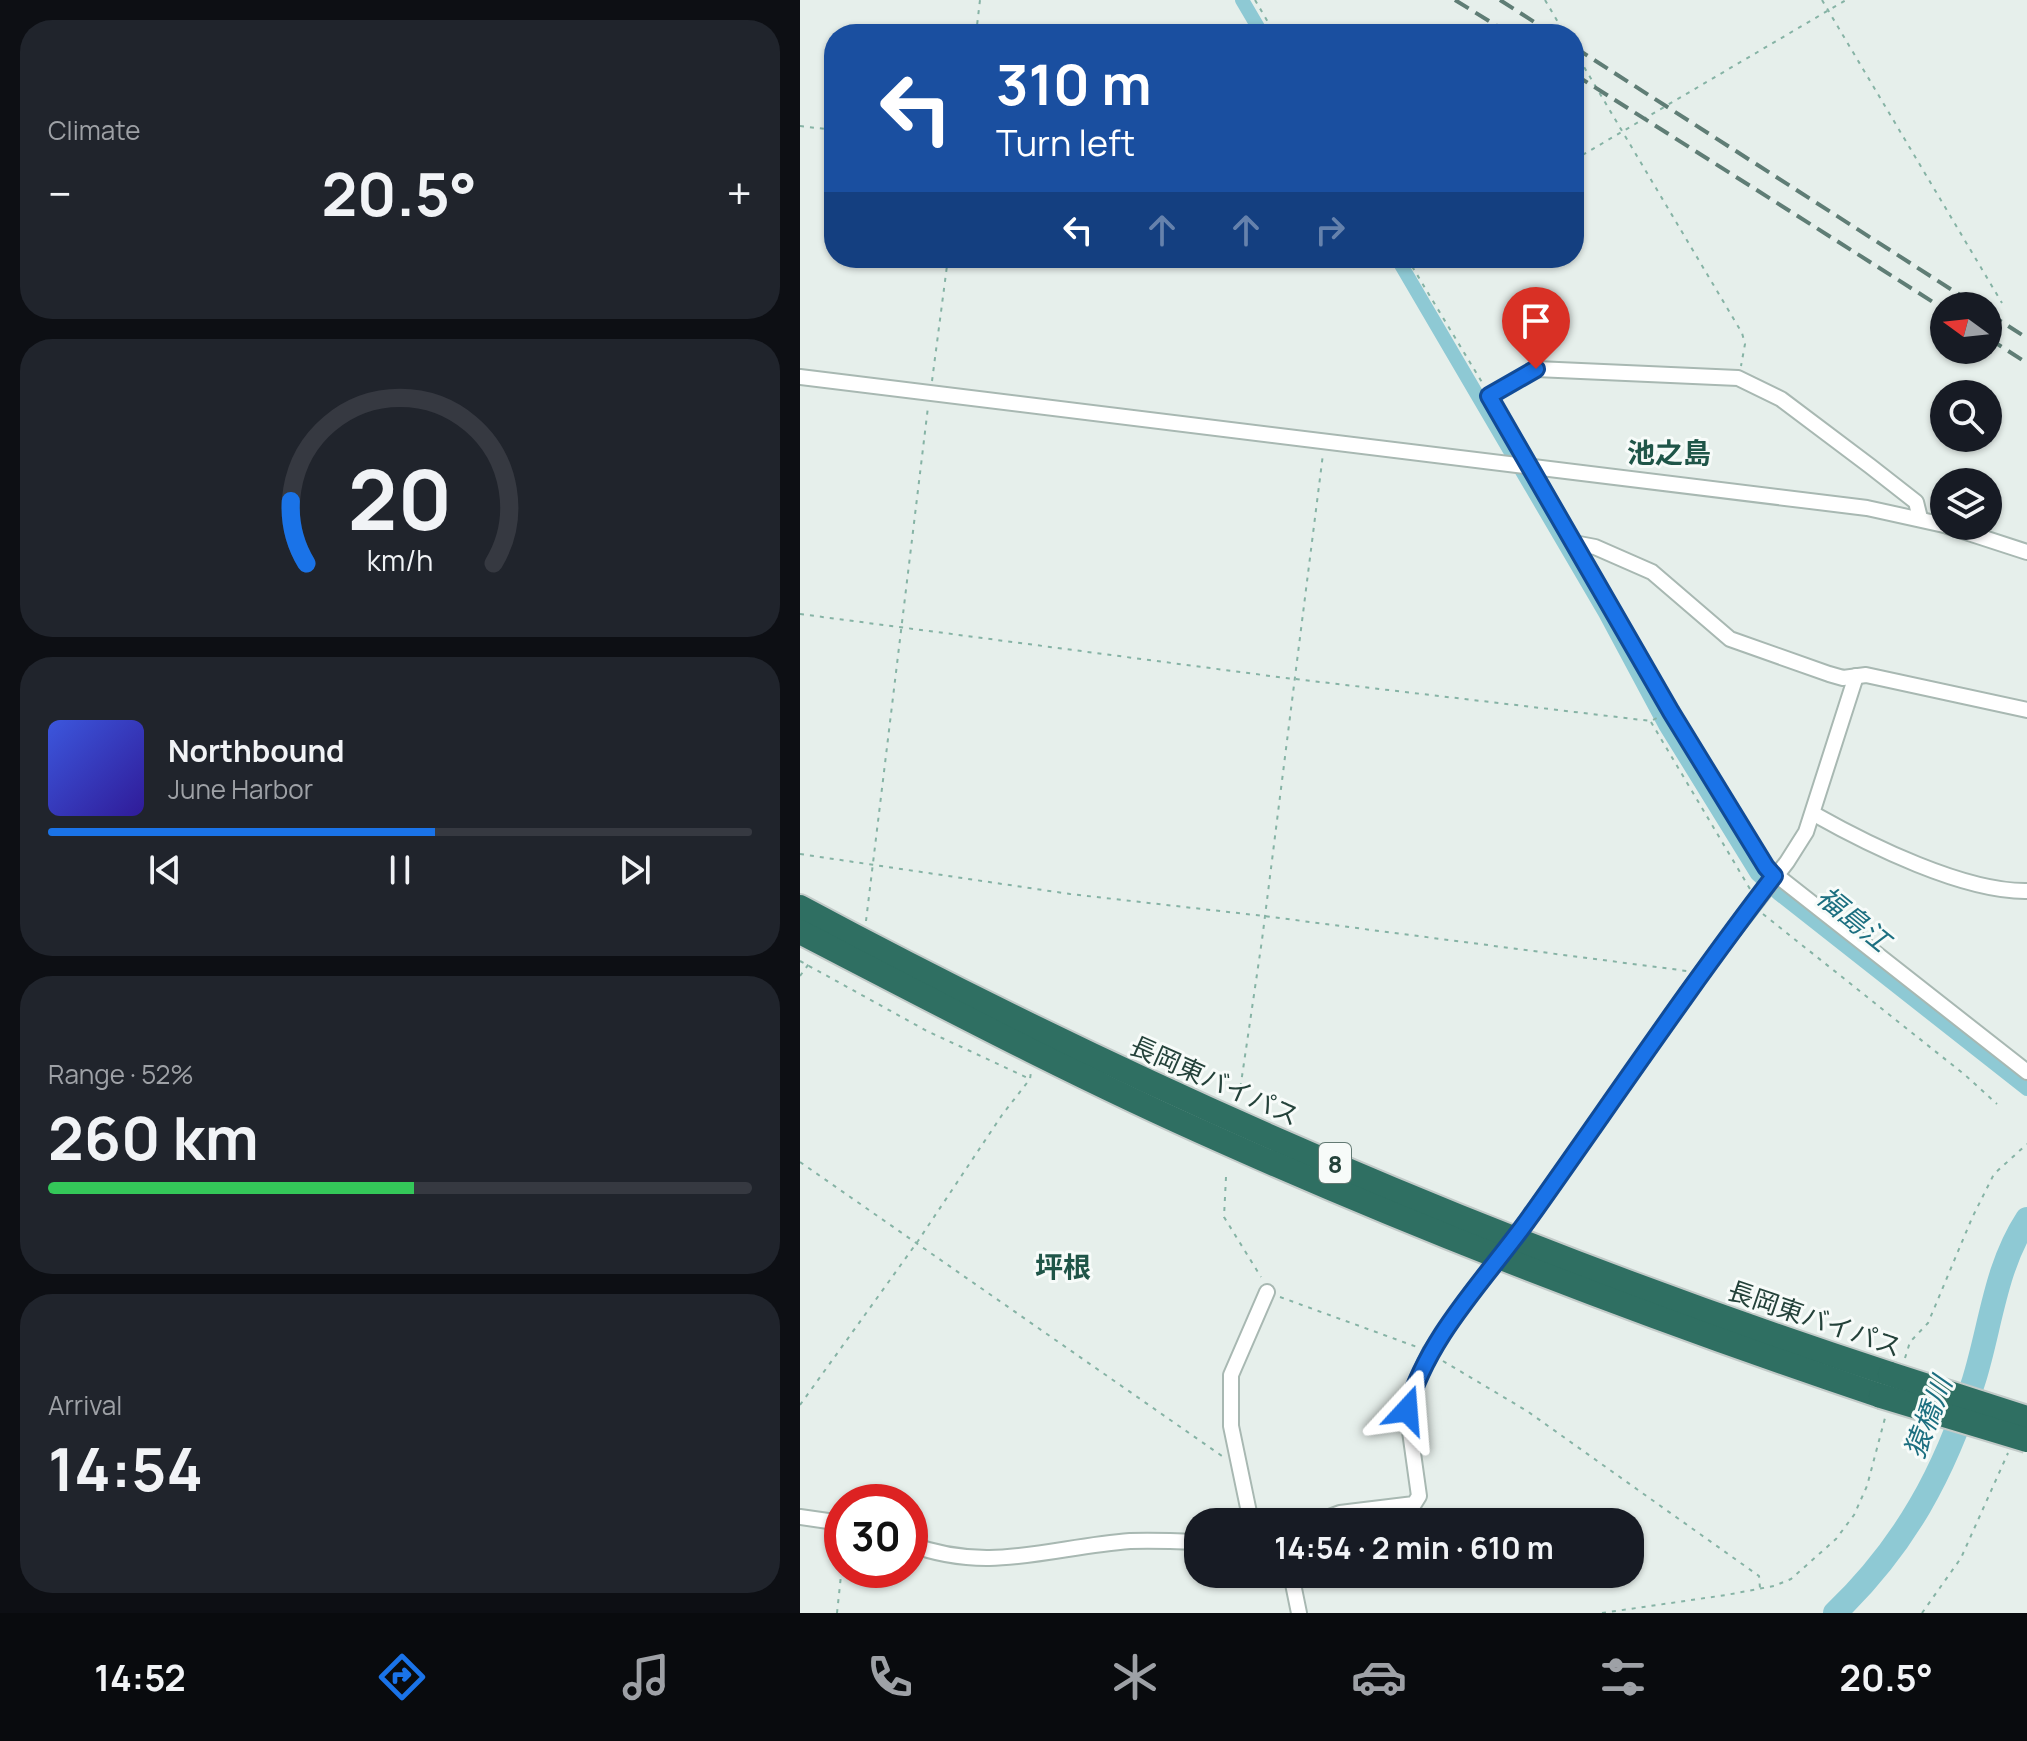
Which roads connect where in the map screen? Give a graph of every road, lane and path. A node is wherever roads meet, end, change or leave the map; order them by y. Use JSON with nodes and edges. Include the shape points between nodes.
{"nodes":[{"id":1,"x":980,"y":0,"type":"edge"},
{"id":2,"x":1255,"y":0,"type":"edge"},
{"id":3,"x":1545,"y":0,"type":"edge"},
{"id":4,"x":1822,"y":0,"type":"edge"},
{"id":5,"x":1846,"y":0,"type":"edge"},
{"id":6,"x":1829,"y":10,"type":"junction"},
{"id":7,"x":977,"y":24,"type":"edge"},
{"id":8,"x":1269,"y":24,"type":"edge"},
{"id":9,"x":1559,"y":24,"type":"edge"},
{"id":10,"x":1584,"y":67,"type":"edge"},
{"id":11,"x":800,"y":126,"type":"edge"},
{"id":12,"x":824,"y":129,"type":"edge"},
{"id":13,"x":1622,"y":131,"type":"junction"},
{"id":14,"x":1584,"y":154,"type":"edge"},
{"id":15,"x":947,"y":268,"type":"edge"},
{"id":16,"x":1415,"y":268,"type":"edge"},
{"id":17,"x":1996,"y":292,"type":"edge"},
{"id":18,"x":800,"y":377,"type":"edge"},
{"id":19,"x":1738,"y":378,"type":"junction"},
{"id":20,"x":930,"y":394,"type":"junction"},
{"id":21,"x":1489,"y":396,"type":"junction"},
{"id":22,"x":1324,"y":441,"type":"junction"},
{"id":23,"x":1530,"y":466,"type":"junction"},
{"id":24,"x":1920,"y":518,"type":"junction"},
{"id":25,"x":1930,"y":521,"type":"edge"},
{"id":26,"x":1990,"y":540,"type":"edge"},
{"id":27,"x":1574,"y":543,"type":"junction"},
{"id":28,"x":2027,"y":552,"type":"edge"},
{"id":29,"x":800,"y":614,"type":"edge"},
{"id":30,"x":900,"y":628,"type":"junction"},
{"id":31,"x":1856,"y":676,"type":"junction"},
{"id":32,"x":1293,"y":677,"type":"junction"},
{"id":33,"x":2027,"y":710,"type":"edge"},
{"id":34,"x":1814,"y":814,"type":"junction"},
{"id":35,"x":800,"y":854,"type":"edge"},
{"id":36,"x":871,"y":865,"type":"junction"},
{"id":37,"x":1774,"y":876,"type":"junction"},
{"id":38,"x":2027,"y":891,"type":"edge"},
{"id":39,"x":1755,"y":901,"type":"junction"},
{"id":40,"x":800,"y":907,"type":"edge"},
{"id":41,"x":1264,"y":916,"type":"junction"},
{"id":42,"x":800,"y":932,"type":"edge"},
{"id":43,"x":864,"y":942,"type":"junction"},
{"id":44,"x":800,"y":961,"type":"edge"},
{"id":45,"x":1702,"y":972,"type":"junction"},
{"id":46,"x":1035,"y":1051,"type":"junction"},
{"id":47,"x":2027,"y":1072,"type":"edge"},
{"id":48,"x":1030,"y":1079,"type":"junction"},
{"id":49,"x":1235,"y":1095,"type":"dead end"},
{"id":50,"x":1997,"y":1104,"type":"dead end"},
{"id":51,"x":2027,"y":1144,"type":"edge"},
{"id":52,"x":800,"y":1162,"type":"edge"},
{"id":53,"x":1226,"y":1177,"type":"dead end"},
{"id":54,"x":1515,"y":1238,"type":"junction"},
{"id":55,"x":918,"y":1241,"type":"junction"},
{"id":56,"x":1498,"y":1258,"type":"junction"},
{"id":57,"x":1267,"y":1292,"type":"junction"},
{"id":58,"x":1430,"y":1352,"type":"junction"},
{"id":59,"x":1890,"y":1388,"type":"junction"},
{"id":60,"x":800,"y":1405,"type":"edge"},
{"id":61,"x":2027,"y":1418,"type":"edge"},
{"id":62,"x":2019,"y":1440,"type":"edge"},
{"id":63,"x":1238,"y":1462,"type":"junction"},
{"id":64,"x":1248,"y":1508,"type":"edge"},
{"id":65,"x":1381,"y":1508,"type":"edge"},
{"id":66,"x":800,"y":1517,"type":"edge"},
{"id":67,"x":824,"y":1520,"type":"edge"},
{"id":68,"x":1184,"y":1542,"type":"edge"},
{"id":69,"x":928,"y":1550,"type":"edge"},
{"id":70,"x":840,"y":1588,"type":"edge"},
{"id":71,"x":1294,"y":1588,"type":"edge"},
{"id":72,"x":1760,"y":1588,"type":"junction"},
{"id":73,"x":1924,"y":1612,"type":"edge"},
{"id":74,"x":837,"y":1613,"type":"edge"},
{"id":75,"x":1299,"y":1613,"type":"edge"},
{"id":76,"x":1602,"y":1613,"type":"edge"}],
"edges":[{"from":1,"to":7,"type":"path"},
{"from":2,"to":8,"type":"path"},
{"from":3,"to":9,"type":"path"},
{"from":4,"to":6,"type":"path"},
{"from":5,"to":6,"type":"path"},
{"from":6,"to":13,"type":"path"},
{"from":6,"to":17,"type":"path"},
{"from":10,"to":13,"type":"path"},
{"from":11,"to":12,"type":"path"},
{"from":13,"to":14,"type":"path"},
{"from":13,"to":19,"type":"path","via":[[1742,333]]},
{"from":15,"to":20,"type":"path"},
{"from":16,"to":21,"type":"path"},
{"from":18,"to":20,"type":"street"},
{"from":19,"to":21,"type":"street","via":[[1536,369]]},
{"from":19,"to":24,"type":"street","via":[[1781,399],[1870,466],[1916,502]]},
{"from":20,"to":22,"type":"street"},
{"from":20,"to":30,"type":"path"},
{"from":21,"to":23,"type":"street"},
{"from":22,"to":23,"type":"street"},
{"from":22,"to":32,"type":"path"},
{"from":23,"to":24,"type":"street"},
{"from":23,"to":27,"type":"street"},
{"from":24,"to":25,"type":"street"},
{"from":26,"to":28,"type":"street"},
{"from":27,"to":31,"type":"street","via":[[1652,572],[1730,639],[1829,674]]},
{"from":27,"to":37,"type":"street"},
{"from":29,"to":30,"type":"path"},
{"from":30,"to":32,"type":"path"},
{"from":30,"to":36,"type":"path"},
{"from":31,"to":33,"type":"street"},
{"from":31,"to":34,"type":"street"},
{"from":32,"to":39,"type":"path","via":[[1652,721]]},
{"from":32,"to":41,"type":"path"},
{"from":34,"to":37,"type":"street","via":[[1802,840]]},
{"from":34,"to":38,"type":"street","via":[[1905,860],[1995,888]]},
{"from":35,"to":36,"type":"path"},
{"from":36,"to":41,"type":"path"},
{"from":36,"to":43,"type":"path"},
{"from":37,"to":39,"type":"street"},
{"from":37,"to":47,"type":"street"},
{"from":39,"to":45,"type":"street"},
{"from":39,"to":50,"type":"path","via":[[1755,907]]},
{"from":40,"to":43,"type":"highway","name":"長岡東バイパス","number":"8"},
{"from":41,"to":45,"type":"path"},
{"from":41,"to":49,"type":"path","via":[[1240,1090]]},
{"from":42,"to":46,"type":"highway","name":"長岡東バイパス","number":"8"},
{"from":43,"to":54,"type":"highway","name":"長岡東バイパス","number":"8","via":[[1202,1108]]},
{"from":44,"to":48,"type":"path","via":[[927,1031]]},
{"from":45,"to":54,"type":"street"},
{"from":46,"to":48,"type":"path"},
{"from":46,"to":56,"type":"highway","name":"長岡東バイパス","number":"8","via":[[1221,1141]]},
{"from":48,"to":55,"type":"path"},
{"from":51,"to":59,"type":"path","via":[[1994,1174],[1928,1323],[1910,1342]]},
{"from":52,"to":55,"type":"path"},
{"from":53,"to":57,"type":"path","via":[[1224,1217]]},
{"from":54,"to":56,"type":"street"},
{"from":54,"to":59,"type":"highway","name":"長岡東バイパス","number":"8","via":[[1814,1350]]},
{"from":55,"to":60,"type":"path"},
{"from":55,"to":63,"type":"path","via":[[1219,1454]]},
{"from":56,"to":58,"type":"street"},
{"from":56,"to":59,"type":"highway","name":"長岡東バイパス","number":"8","via":[[1716,1341]]},
{"from":57,"to":58,"type":"path"},
{"from":57,"to":63,"type":"street","via":[[1231,1375],[1231,1426]]},
{"from":58,"to":65,"type":"street","via":[[1407,1410],[1419,1496],[1414,1504]]},
{"from":58,"to":72,"type":"path","via":[[1527,1411],[1715,1543],[1759,1576]]},
{"from":59,"to":61,"type":"highway","name":"長岡東バイパス","number":"8","bridge":true},
{"from":59,"to":62,"type":"highway","name":"長岡東バイパス","number":"8","bridge":true},
{"from":59,"to":72,"type":"path","via":[[1867,1486],[1854,1515],[1836,1539],[1791,1579]]},
{"from":62,"to":73,"type":"path","via":[[1961,1558]]},
{"from":63,"to":64,"type":"street"},
{"from":66,"to":67,"type":"street"},
{"from":68,"to":69,"type":"street","via":[[1129,1541],[972,1559]]},
{"from":70,"to":74,"type":"path"},
{"from":71,"to":75,"type":"street"},
{"from":72,"to":76,"type":"path"}]}
